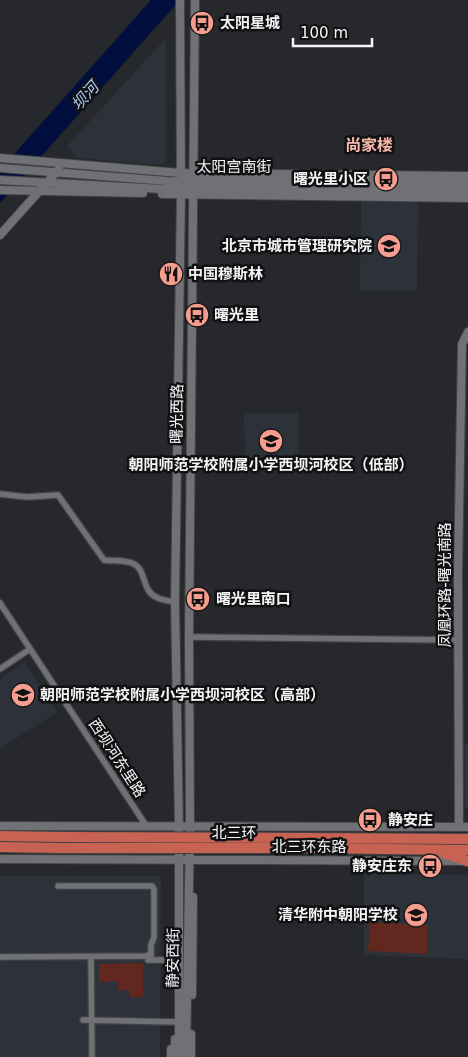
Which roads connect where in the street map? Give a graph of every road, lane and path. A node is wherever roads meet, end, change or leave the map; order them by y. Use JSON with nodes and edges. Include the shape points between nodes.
{"nodes":[{"id":1,"x":180,"y":0,"type":"edge"},
{"id":2,"x":197,"y":2,"type":"edge"},
{"id":3,"x":0,"y":158,"type":"edge"},
{"id":4,"x":64,"y":163,"type":"junction"},
{"id":5,"x":0,"y":168,"type":"edge"},
{"id":6,"x":57,"y":172,"type":"junction"},
{"id":7,"x":468,"y":176,"type":"edge"},
{"id":8,"x":0,"y":180,"type":"edge"},
{"id":9,"x":468,"y":182,"type":"edge"},
{"id":10,"x":46,"y":184,"type":"junction"},
{"id":11,"x":180,"y":184,"type":"junction"},
{"id":12,"x":194,"y":184,"type":"junction"},
{"id":13,"x":0,"y":190,"type":"edge"},
{"id":14,"x":468,"y":190,"type":"edge"},
{"id":15,"x":39,"y":192,"type":"junction"},
{"id":16,"x":468,"y":198,"type":"edge"},
{"id":17,"x":0,"y":234,"type":"edge"},
{"id":18,"x":468,"y":332,"type":"edge"},
{"id":19,"x":0,"y":494,"type":"edge"},
{"id":20,"x":175,"y":602,"type":"junction"},
{"id":21,"x":0,"y":603,"type":"edge"},
{"id":22,"x":189,"y":637,"type":"junction"},
{"id":23,"x":458,"y":640,"type":"junction"},
{"id":24,"x":30,"y":649,"type":"junction"},
{"id":25,"x":0,"y":669,"type":"edge"},
{"id":26,"x":459,"y":737,"type":"junction"},
{"id":27,"x":468,"y":737,"type":"edge"},
{"id":28,"x":0,"y":826,"type":"edge"},
{"id":29,"x":468,"y":826,"type":"edge"},
{"id":30,"x":126,"y":827,"type":"junction"},
{"id":31,"x":147,"y":827,"type":"junction"},
{"id":32,"x":179,"y":827,"type":"junction"},
{"id":33,"x":190,"y":827,"type":"junction"},
{"id":34,"x":245,"y":827,"type":"junction"},
{"id":35,"x":459,"y":827,"type":"junction"},
{"id":36,"x":0,"y":836,"type":"edge"},
{"id":37,"x":468,"y":838,"type":"edge"},
{"id":38,"x":305,"y":843,"type":"junction"},
{"id":39,"x":0,"y":847,"type":"edge"},
{"id":40,"x":431,"y":848,"type":"junction"},
{"id":41,"x":468,"y":850,"type":"edge"},
{"id":42,"x":0,"y":860,"type":"edge"},
{"id":43,"x":125,"y":860,"type":"junction"},
{"id":44,"x":175,"y":860,"type":"junction"},
{"id":45,"x":190,"y":860,"type":"junction"},
{"id":46,"x":244,"y":860,"type":"junction"},
{"id":47,"x":468,"y":861,"type":"edge"},
{"id":48,"x":58,"y":886,"type":"dead end"},
{"id":49,"x":193,"y":955,"type":"junction"},
{"id":50,"x":0,"y":957,"type":"edge"},
{"id":51,"x":91,"y":957,"type":"junction"},
{"id":52,"x":150,"y":958,"type":"junction"},
{"id":53,"x":176,"y":960,"type":"junction"},
{"id":54,"x":187,"y":972,"type":"junction"},
{"id":55,"x":83,"y":1020,"type":"dead end"},
{"id":56,"x":91,"y":1020,"type":"junction"},
{"id":57,"x":177,"y":1022,"type":"junction"},
{"id":58,"x":92,"y":1057,"type":"edge"},
{"id":59,"x":171,"y":1057,"type":"edge"},
{"id":60,"x":179,"y":1057,"type":"edge"},
{"id":61,"x":186,"y":1057,"type":"edge"},
{"id":62,"x":191,"y":1057,"type":"edge"}],
"edges":[{"from":1,"to":11,"type":"main road","name":"曙光西路"},
{"from":2,"to":12,"type":"main road","name":"曙光西路"},
{"from":3,"to":4,"type":"main road","name":"太阳宫南街"},
{"from":4,"to":6,"type":"main road"},
{"from":4,"to":11,"type":"main road","name":"太阳宫南街"},
{"from":5,"to":6,"type":"main road","name":"太阳宫南街"},
{"from":6,"to":10,"type":"main road"},
{"from":6,"to":11,"type":"main road","name":"太阳宫南街"},
{"from":7,"to":12,"type":"main road","name":"太阳宫南街"},
{"from":8,"to":10,"type":"main road","name":"太阳宫南街"},
{"from":9,"to":12,"type":"main road","name":"太阳宫南街"},
{"from":10,"to":11,"type":"main road","name":"太阳宫南街","via":[[162,189]]},
{"from":10,"to":15,"type":"main road"},
{"from":11,"to":12,"type":"main road","name":"太阳宫南街"},
{"from":11,"to":12,"type":"main road","name":"太阳宫南街"},
{"from":11,"to":15,"type":"main road","name":"太阳宫南街"},
{"from":11,"to":20,"type":"main road","name":"曙光西路"},
{"from":12,"to":14,"type":"main road","name":"太阳宫南街"},
{"from":12,"to":16,"type":"main road","name":"太阳宫南街"},
{"from":12,"to":22,"type":"main road","name":"曙光西路"},
{"from":13,"to":15,"type":"main road","name":"太阳宫南街"},
{"from":15,"to":17,"type":"main road"},
{"from":18,"to":23,"type":"main road","name":"凤凰环路-曙光南路","via":[[462,344]]},
{"from":19,"to":20,"type":"street","via":[[27,498],[58,495],[104,560],[132,563],[140,569],[152,595]]},
{"from":20,"to":32,"type":"main road","name":"曙光西路"},
{"from":21,"to":24,"type":"street","name":"西坝河东里路"},
{"from":22,"to":23,"type":"street"},
{"from":22,"to":33,"type":"main road","name":"曙光西路"},
{"from":23,"to":26,"type":"main road","name":"凤凰环路-曙光南路"},
{"from":24,"to":25,"type":"street"},
{"from":24,"to":31,"type":"street","name":"西坝河东里路"},
{"from":26,"to":27,"type":"main road"},
{"from":26,"to":35,"type":"main road","name":"凤凰环路-曙光南路"},
{"from":28,"to":30,"type":"main road"},
{"from":29,"to":35,"type":"main road","name":"北三环东路"},
{"from":30,"to":31,"type":"main road"},
{"from":30,"to":43,"type":"main road"},
{"from":31,"to":32,"type":"main road"},
{"from":32,"to":33,"type":"main road","name":"北三环东路"},
{"from":32,"to":44,"type":"main road","name":"静安西街"},
{"from":33,"to":34,"type":"main road","name":"北三环东路"},
{"from":33,"to":45,"type":"main road","name":"曙光西路"},
{"from":34,"to":35,"type":"main road","name":"北三环东路"},
{"from":34,"to":46,"type":"main road"},
{"from":36,"to":38,"type":"highway","name":"北三环","bridge":true},
{"from":37,"to":38,"type":"highway","name":"北三环"},
{"from":38,"to":39,"type":"highway","name":"北三环","bridge":true},
{"from":38,"to":40,"type":"highway","name":"北三环"},
{"from":40,"to":41,"type":"highway","name":"北三环"},
{"from":40,"to":47,"type":"highway"},
{"from":42,"to":43,"type":"main road","name":"北三环东路"},
{"from":43,"to":44,"type":"main road","name":"北三环东路"},
{"from":44,"to":45,"type":"main road","name":"北三环东路"},
{"from":44,"to":53,"type":"main road","name":"静安西街"},
{"from":45,"to":46,"type":"main road","name":"北三环东路"},
{"from":45,"to":49,"type":"main road"},
{"from":45,"to":54,"type":"main road","name":"静安西街"},
{"from":46,"to":47,"type":"main road","name":"北三环东路"},
{"from":48,"to":52,"type":"street","via":[[152,886],[154,937]]},
{"from":49,"to":54,"type":"main road"},
{"from":49,"to":62,"type":"main road"},
{"from":50,"to":51,"type":"street"},
{"from":51,"to":52,"type":"street"},
{"from":51,"to":56,"type":"street"},
{"from":52,"to":53,"type":"street"},
{"from":53,"to":57,"type":"main road","name":"静安西街"},
{"from":54,"to":61,"type":"main road","name":"静安西街"},
{"from":55,"to":56,"type":"street"},
{"from":56,"to":57,"type":"street"},
{"from":56,"to":58,"type":"street"},
{"from":57,"to":59,"type":"main road"},
{"from":57,"to":60,"type":"main road","name":"静安西街"}]}
